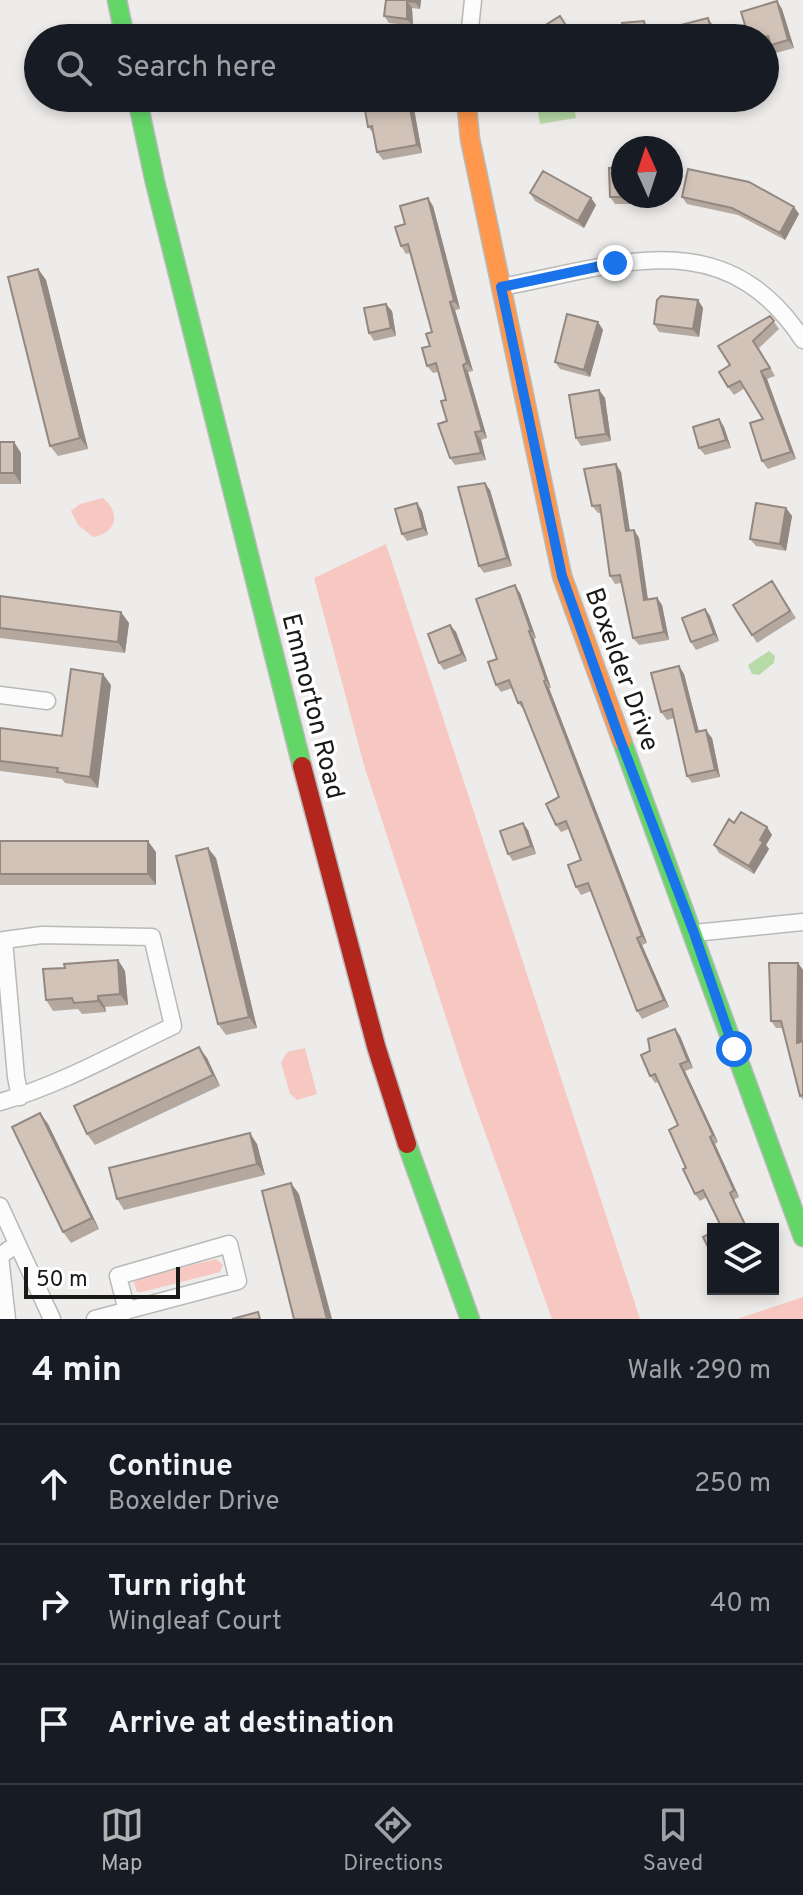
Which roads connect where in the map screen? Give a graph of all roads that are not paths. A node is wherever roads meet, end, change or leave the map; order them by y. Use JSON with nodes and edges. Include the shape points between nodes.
{"nodes":[{"id":1,"x":117,"y":0,"type":"edge"},
{"id":2,"x":473,"y":0,"type":"edge"},
{"id":3,"x":122,"y":24,"type":"edge"},
{"id":4,"x":470,"y":24,"type":"edge"},
{"id":5,"x":140,"y":112,"type":"edge"},
{"id":6,"x":467,"y":112,"type":"edge"},
{"id":7,"x":501,"y":287,"type":"junction"},
{"id":8,"x":803,"y":340,"type":"edge"},
{"id":9,"x":0,"y":695,"type":"edge"},
{"id":10,"x":47,"y":701,"type":"dead end"},
{"id":11,"x":803,"y":922,"type":"edge"},
{"id":12,"x":694,"y":933,"type":"junction"},
{"id":13,"x":20,"y":1097,"type":"junction"},
{"id":14,"x":0,"y":1102,"type":"edge"},
{"id":15,"x":0,"y":1206,"type":"edge"},
{"id":16,"x":803,"y":1237,"type":"edge"},
{"id":17,"x":17,"y":1244,"type":"junction"},
{"id":18,"x":127,"y":1311,"type":"junction"},
{"id":19,"x":7,"y":1319,"type":"edge"},
{"id":20,"x":52,"y":1319,"type":"edge"},
{"id":21,"x":95,"y":1319,"type":"edge"},
{"id":22,"x":470,"y":1319,"type":"edge"}],
"edges":[{"from":1,"to":3,"type":"main road"},
{"from":2,"to":4,"type":"street"},
{"from":5,"to":22,"type":"main road","name":"Emmorton Road","via":[[339,912],[412,1159]]},
{"from":6,"to":7,"type":"main road","name":"Boxelder Drive"},
{"from":7,"to":8,"type":"street","via":[[615,263],[695,262],[728,271],[758,289],[788,316]]},
{"from":7,"to":12,"type":"main road","name":"Boxelder Drive","via":[[562,576]]},
{"from":9,"to":10,"type":"street"},
{"from":11,"to":12,"type":"street"},
{"from":12,"to":16,"type":"main road","name":"Boxelder Drive"},
{"from":13,"to":13,"type":"street","via":[[173,1026],[152,937],[42,935],[4,940]]},
{"from":13,"to":14,"type":"street"},
{"from":15,"to":17,"type":"street"},
{"from":17,"to":19,"type":"street","via":[[0,1256]]},
{"from":17,"to":20,"type":"street"},
{"from":18,"to":18,"type":"street","via":[[238,1281],[229,1244],[118,1276]]},
{"from":18,"to":21,"type":"street"}]}
